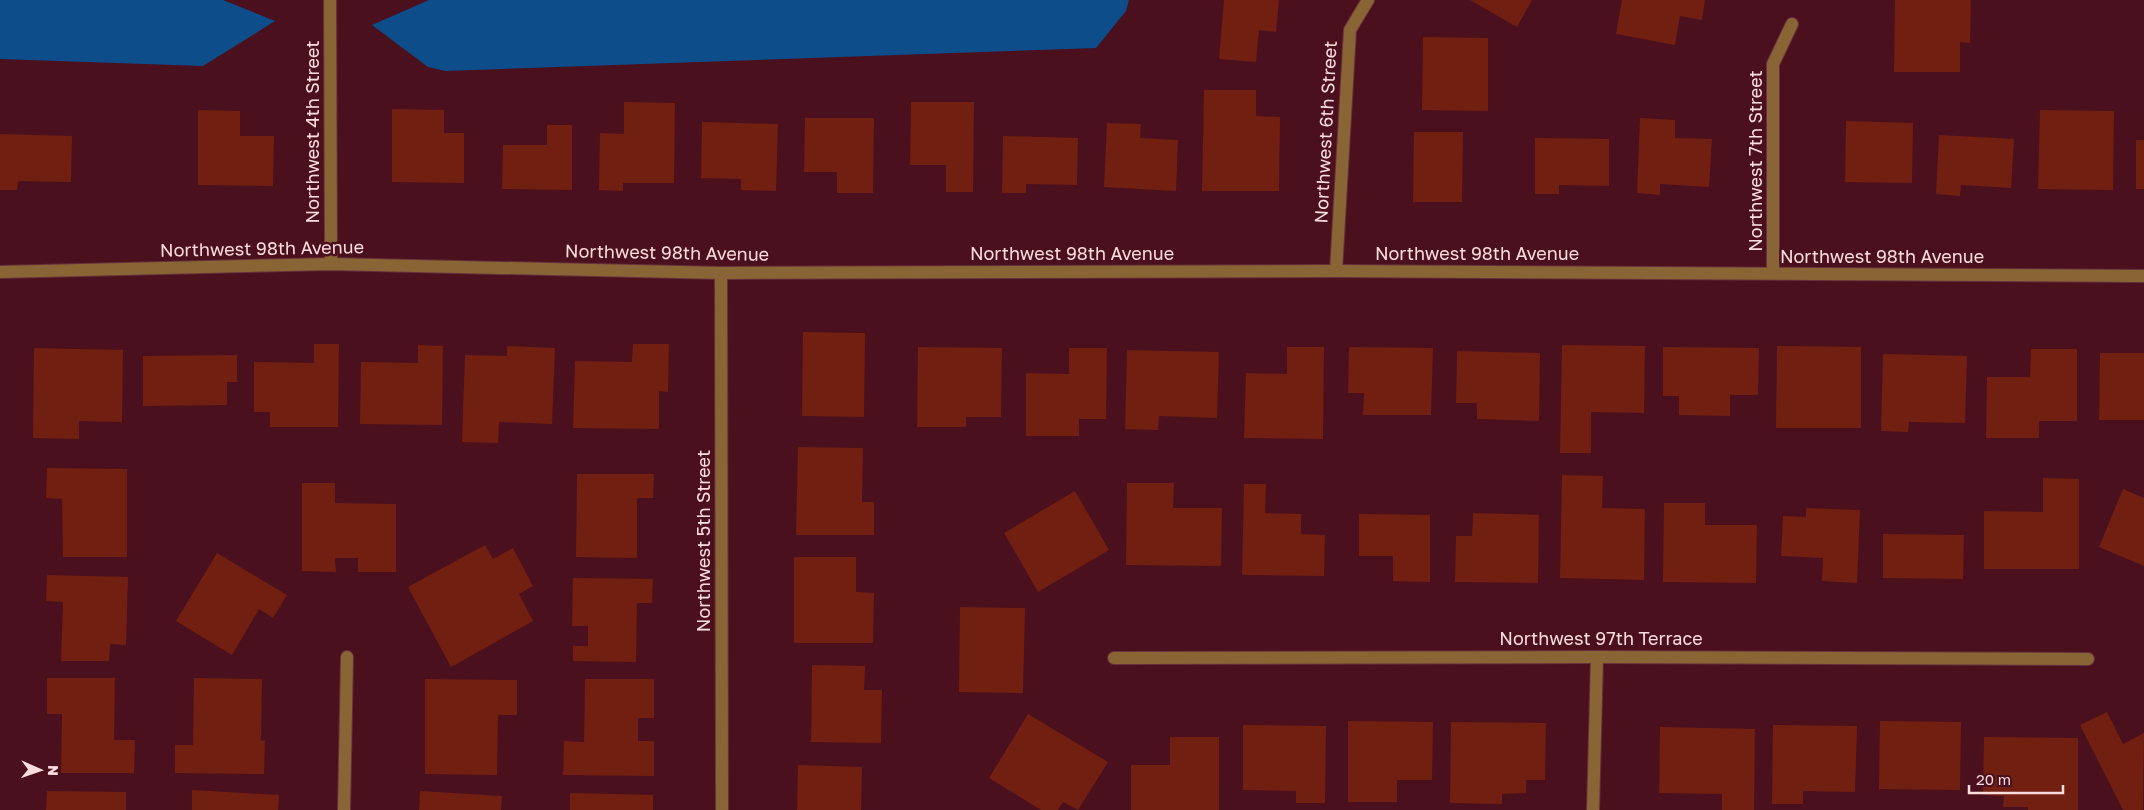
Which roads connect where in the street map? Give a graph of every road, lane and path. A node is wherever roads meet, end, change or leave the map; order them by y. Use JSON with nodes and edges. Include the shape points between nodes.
{"nodes":[{"id":1,"x":330,"y":0,"type":"edge"},
{"id":2,"x":1368,"y":0,"type":"edge"},
{"id":3,"x":1792,"y":24,"type":"dead end"},
{"id":4,"x":331,"y":264,"type":"junction"},
{"id":5,"x":1336,"y":271,"type":"junction"},
{"id":6,"x":0,"y":272,"type":"edge"},
{"id":7,"x":721,"y":272,"type":"junction"},
{"id":8,"x":1772,"y":273,"type":"junction"},
{"id":9,"x":2144,"y":276,"type":"edge"},
{"id":10,"x":347,"y":657,"type":"dead end"},
{"id":11,"x":1596,"y":657,"type":"junction"},
{"id":12,"x":1114,"y":658,"type":"dead end"},
{"id":13,"x":2088,"y":659,"type":"dead end"},
{"id":14,"x":344,"y":810,"type":"edge"},
{"id":15,"x":722,"y":810,"type":"edge"},
{"id":16,"x":1593,"y":810,"type":"edge"}],
"edges":[{"from":1,"to":4,"type":"street","name":"Northwest 4th Street"},
{"from":2,"to":5,"type":"street","name":"Northwest 6th Street","via":[[1350,30]]},
{"from":3,"to":8,"type":"street","name":"Northwest 7th Street","via":[[1773,64]]},
{"from":4,"to":6,"type":"street","name":"Northwest 98th Avenue"},
{"from":4,"to":7,"type":"street","name":"Northwest 98th Avenue"},
{"from":5,"to":7,"type":"street","name":"Northwest 98th Avenue"},
{"from":5,"to":8,"type":"street","name":"Northwest 98th Avenue"},
{"from":7,"to":15,"type":"street","name":"Northwest 5th Street"},
{"from":8,"to":9,"type":"street","name":"Northwest 98th Avenue"},
{"from":10,"to":14,"type":"street"},
{"from":11,"to":12,"type":"street","name":"Northwest 97th Terrace"},
{"from":11,"to":13,"type":"street","name":"Northwest 97th Terrace"},
{"from":11,"to":16,"type":"street"}]}
